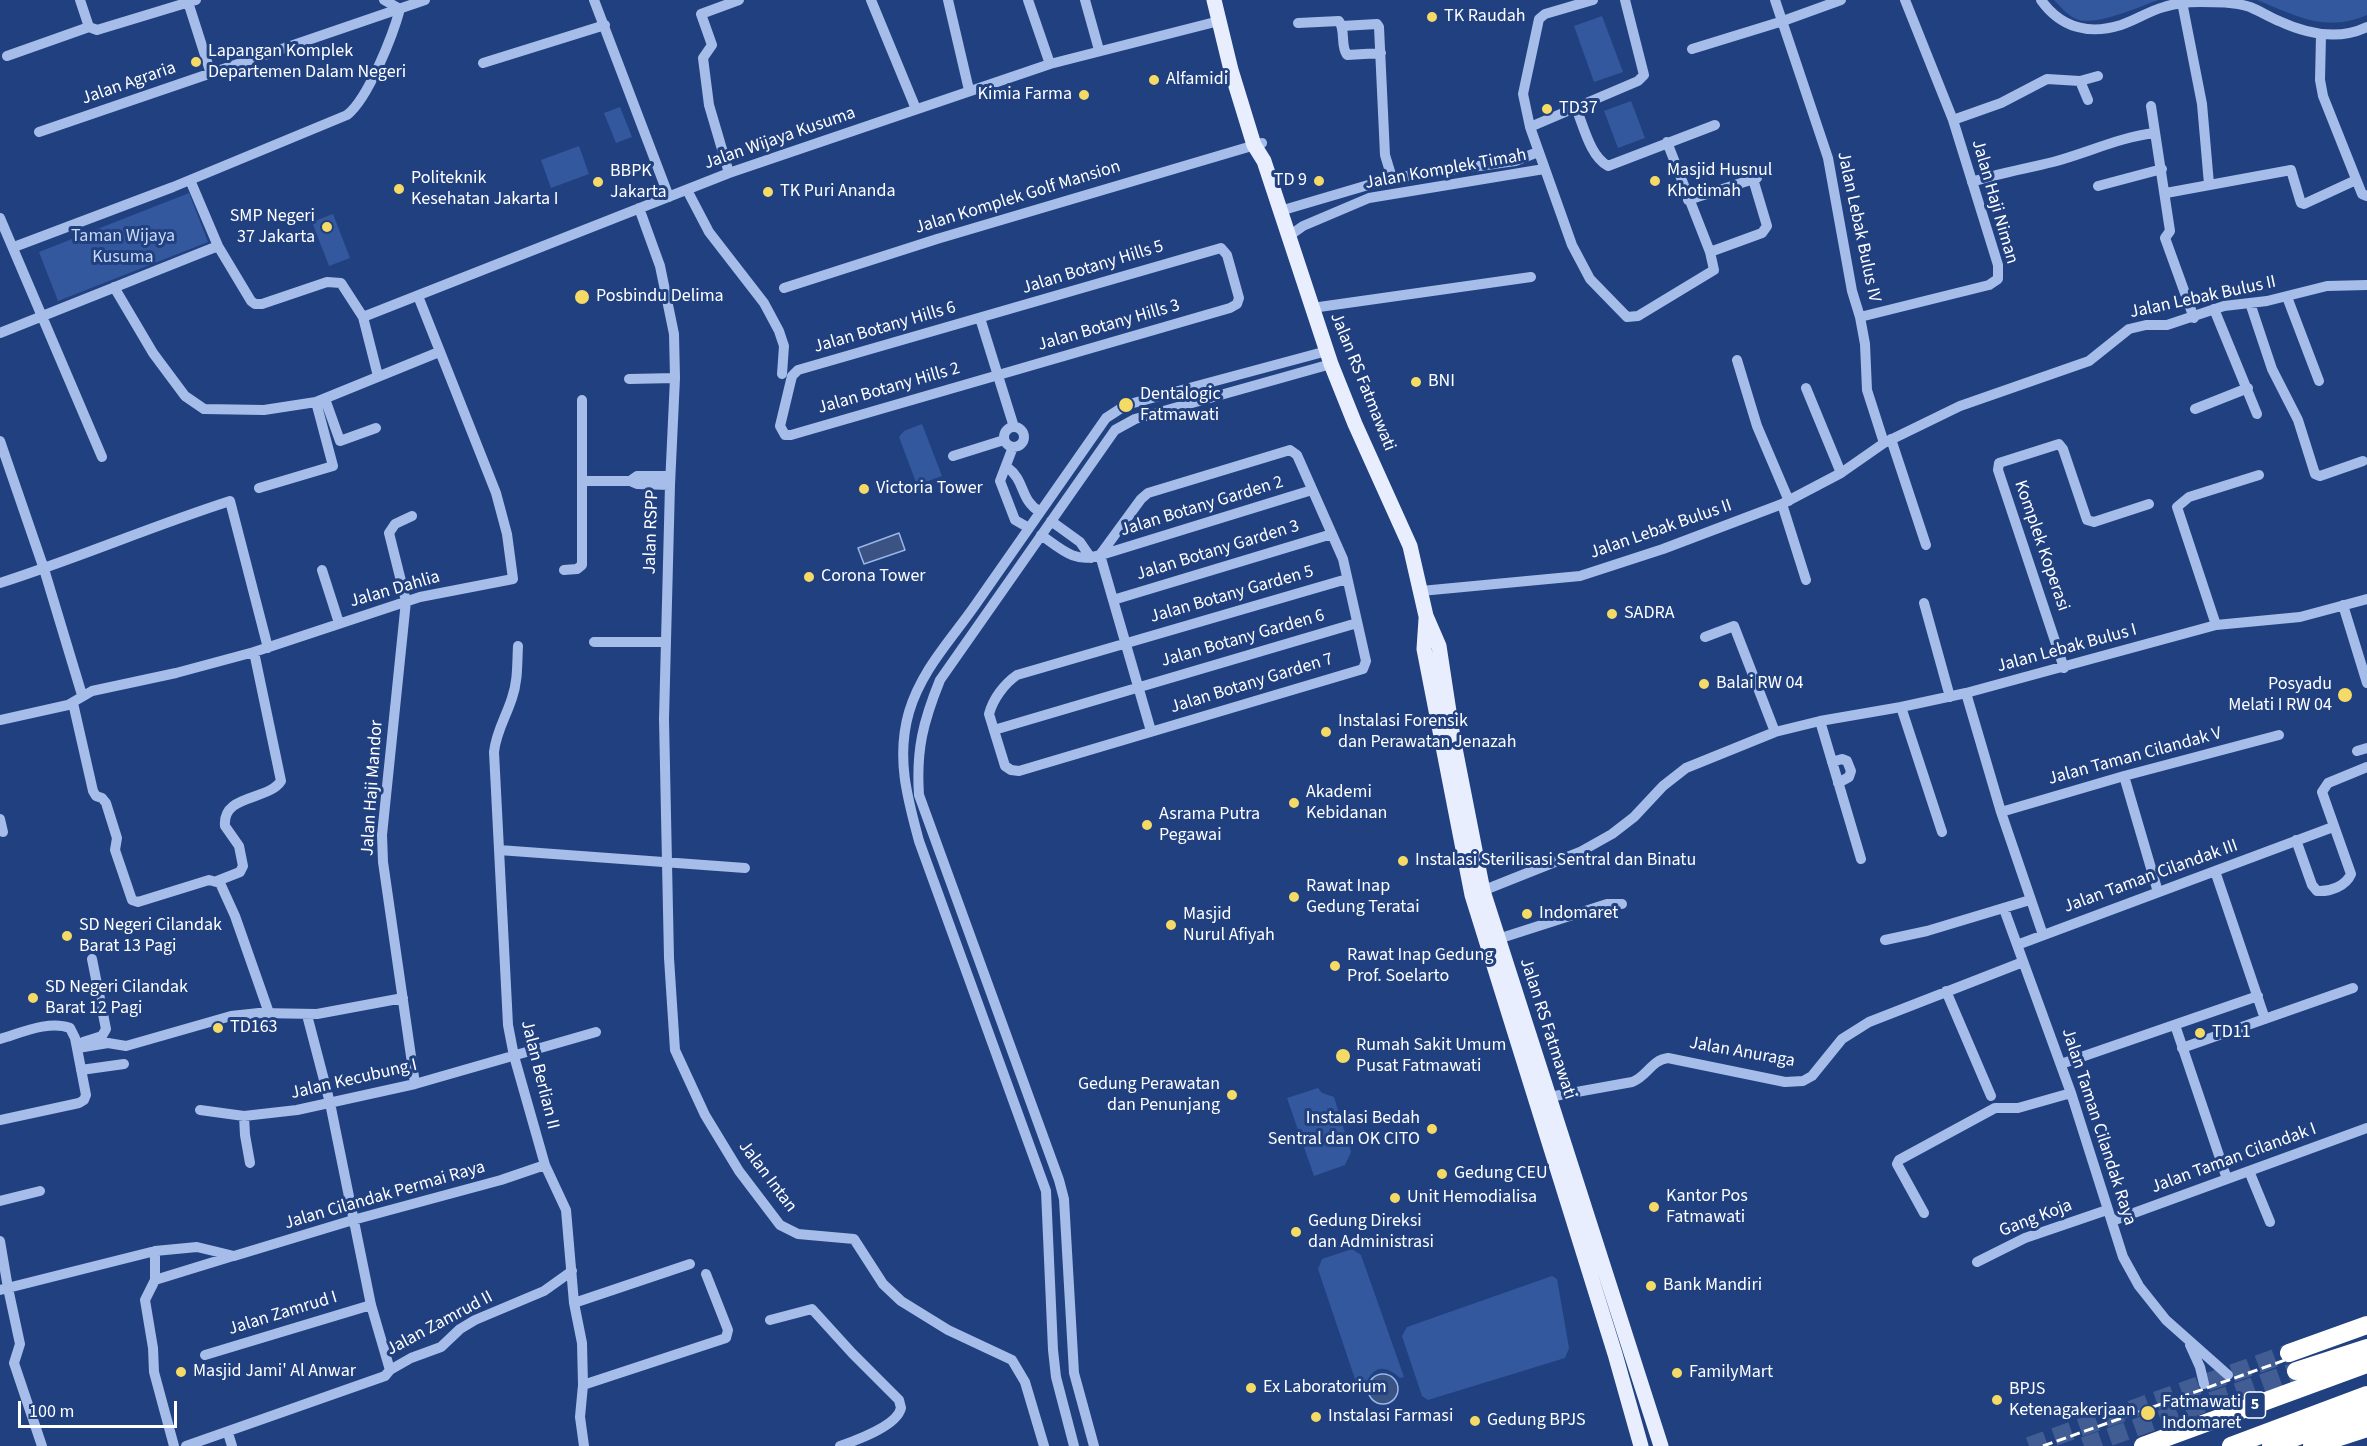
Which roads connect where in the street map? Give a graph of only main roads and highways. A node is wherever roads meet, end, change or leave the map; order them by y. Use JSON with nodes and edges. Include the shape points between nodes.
{"nodes":[{"id":1,"x":1214,"y":0,"type":"edge"},
{"id":2,"x":1224,"y":0,"type":"edge"},
{"id":3,"x":1258,"y":144,"type":"junction"},
{"id":4,"x":1477,"y":893,"type":"junction"},
{"id":5,"x":1592,"y":1232,"type":"junction"},
{"id":6,"x":1577,"y":1237,"type":"junction"},
{"id":7,"x":2367,"y":1325,"type":"edge"},
{"id":8,"x":2289,"y":1353,"type":"tunnel mouth"},
{"id":9,"x":2366,"y":1354,"type":"edge"},
{"id":10,"x":2297,"y":1373,"type":"tunnel mouth"},
{"id":11,"x":2367,"y":1395,"type":"edge"},
{"id":12,"x":2367,"y":1411,"type":"edge"},
{"id":13,"x":2367,"y":1428,"type":"edge"},
{"id":14,"x":1641,"y":1446,"type":"edge"},
{"id":15,"x":1661,"y":1446,"type":"edge"},
{"id":16,"x":2143,"y":1446,"type":"edge"},
{"id":17,"x":2231,"y":1446,"type":"edge"},
{"id":18,"x":2271,"y":1446,"type":"edge"},
{"id":19,"x":2312,"y":1446,"type":"edge"}],
"edges":[{"from":1,"to":3,"type":"main road","name":"Jalan RS Fatmawati"},
{"from":2,"to":3,"type":"main road","name":"Jalan RS Fatmawati"},
{"from":3,"to":4,"type":"main road","name":"Jalan RS Fatmawati","via":[[1329,358],[1410,546],[1426,616],[1439,646],[1440,702]]},
{"from":4,"to":5,"type":"main road","name":"Jalan RS Fatmawati","via":[[1498,939]]},
{"from":4,"to":6,"type":"main road","name":"Jalan RS Fatmawati"},
{"from":5,"to":6,"type":"main road"},
{"from":5,"to":15,"type":"main road","name":"Jalan RS Fatmawati"},
{"from":6,"to":14,"type":"main road","name":"Jalan RS Fatmawati"},
{"from":7,"to":8,"type":"highway"},
{"from":9,"to":10,"type":"highway"},
{"from":9,"to":16,"type":"highway","number":"5"},
{"from":11,"to":17,"type":"highway","number":"5"},
{"from":12,"to":18,"type":"highway"},
{"from":13,"to":19,"type":"highway"}]}
